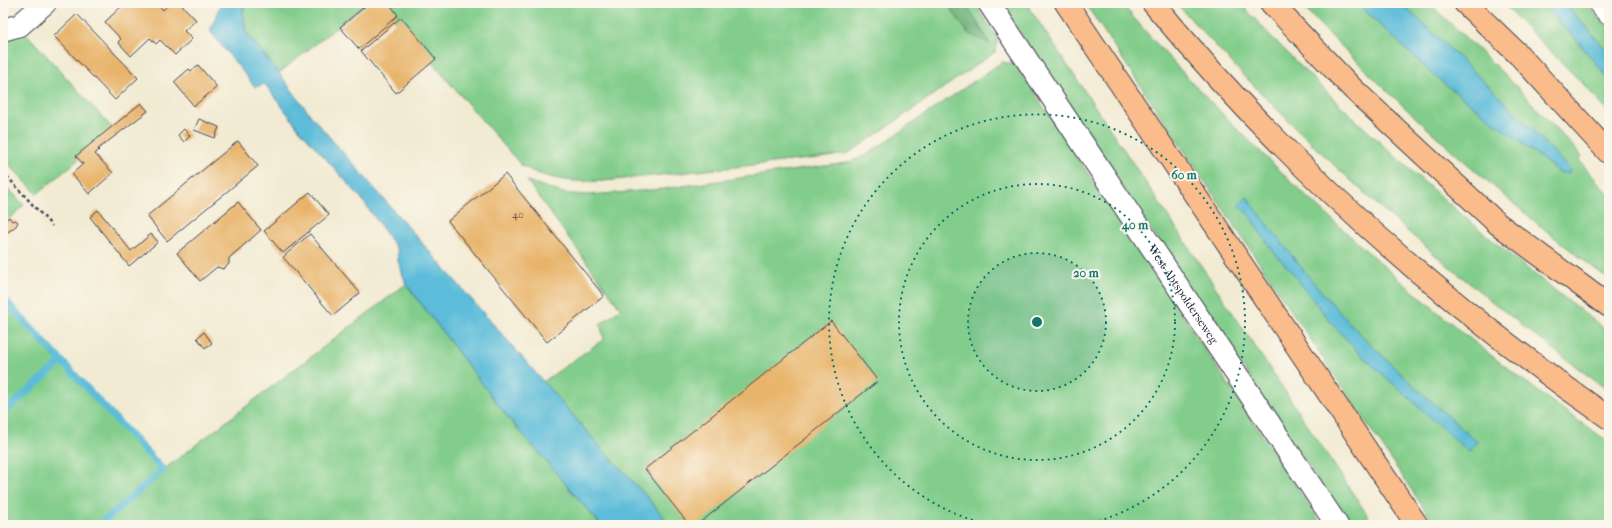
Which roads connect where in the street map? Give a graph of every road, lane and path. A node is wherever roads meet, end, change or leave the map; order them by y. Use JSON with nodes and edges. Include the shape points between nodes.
{"nodes":[{"id":1,"x":45,"y":3,"type":"edge"},
{"id":2,"x":989,"y":3,"type":"edge"},
{"id":3,"x":1066,"y":3,"type":"edge"},
{"id":4,"x":1153,"y":3,"type":"edge"},
{"id":5,"x":1271,"y":3,"type":"edge"},
{"id":6,"x":1465,"y":3,"type":"edge"},
{"id":7,"x":1599,"y":3,"type":"edge"},
{"id":8,"x":1609,"y":14,"type":"edge"},
{"id":9,"x":3,"y":30,"type":"edge"},
{"id":10,"x":1609,"y":153,"type":"edge"},
{"id":11,"x":3,"y":172,"type":"edge"},
{"id":12,"x":52,"y":226,"type":"dead end"},
{"id":13,"x":1609,"y":306,"type":"edge"},
{"id":14,"x":1609,"y":418,"type":"edge"},
{"id":15,"x":1337,"y":525,"type":"edge"},
{"id":16,"x":1417,"y":525,"type":"edge"}],
"edges":[{"from":1,"to":9,"type":"street","via":[[20,26]]},
{"from":2,"to":15,"type":"street","name":"West-Abtspolderseweg"},
{"from":3,"to":16,"type":"highway"},
{"from":4,"to":14,"type":"highway","via":[[1237,99],[1281,144],[1404,259],[1532,362]]},
{"from":5,"to":13,"type":"highway","via":[[1353,89],[1498,224]]},
{"from":6,"to":10,"type":"highway","via":[[1520,55]]},
{"from":7,"to":8,"type":"street"},
{"from":11,"to":12,"type":"path"}]}
